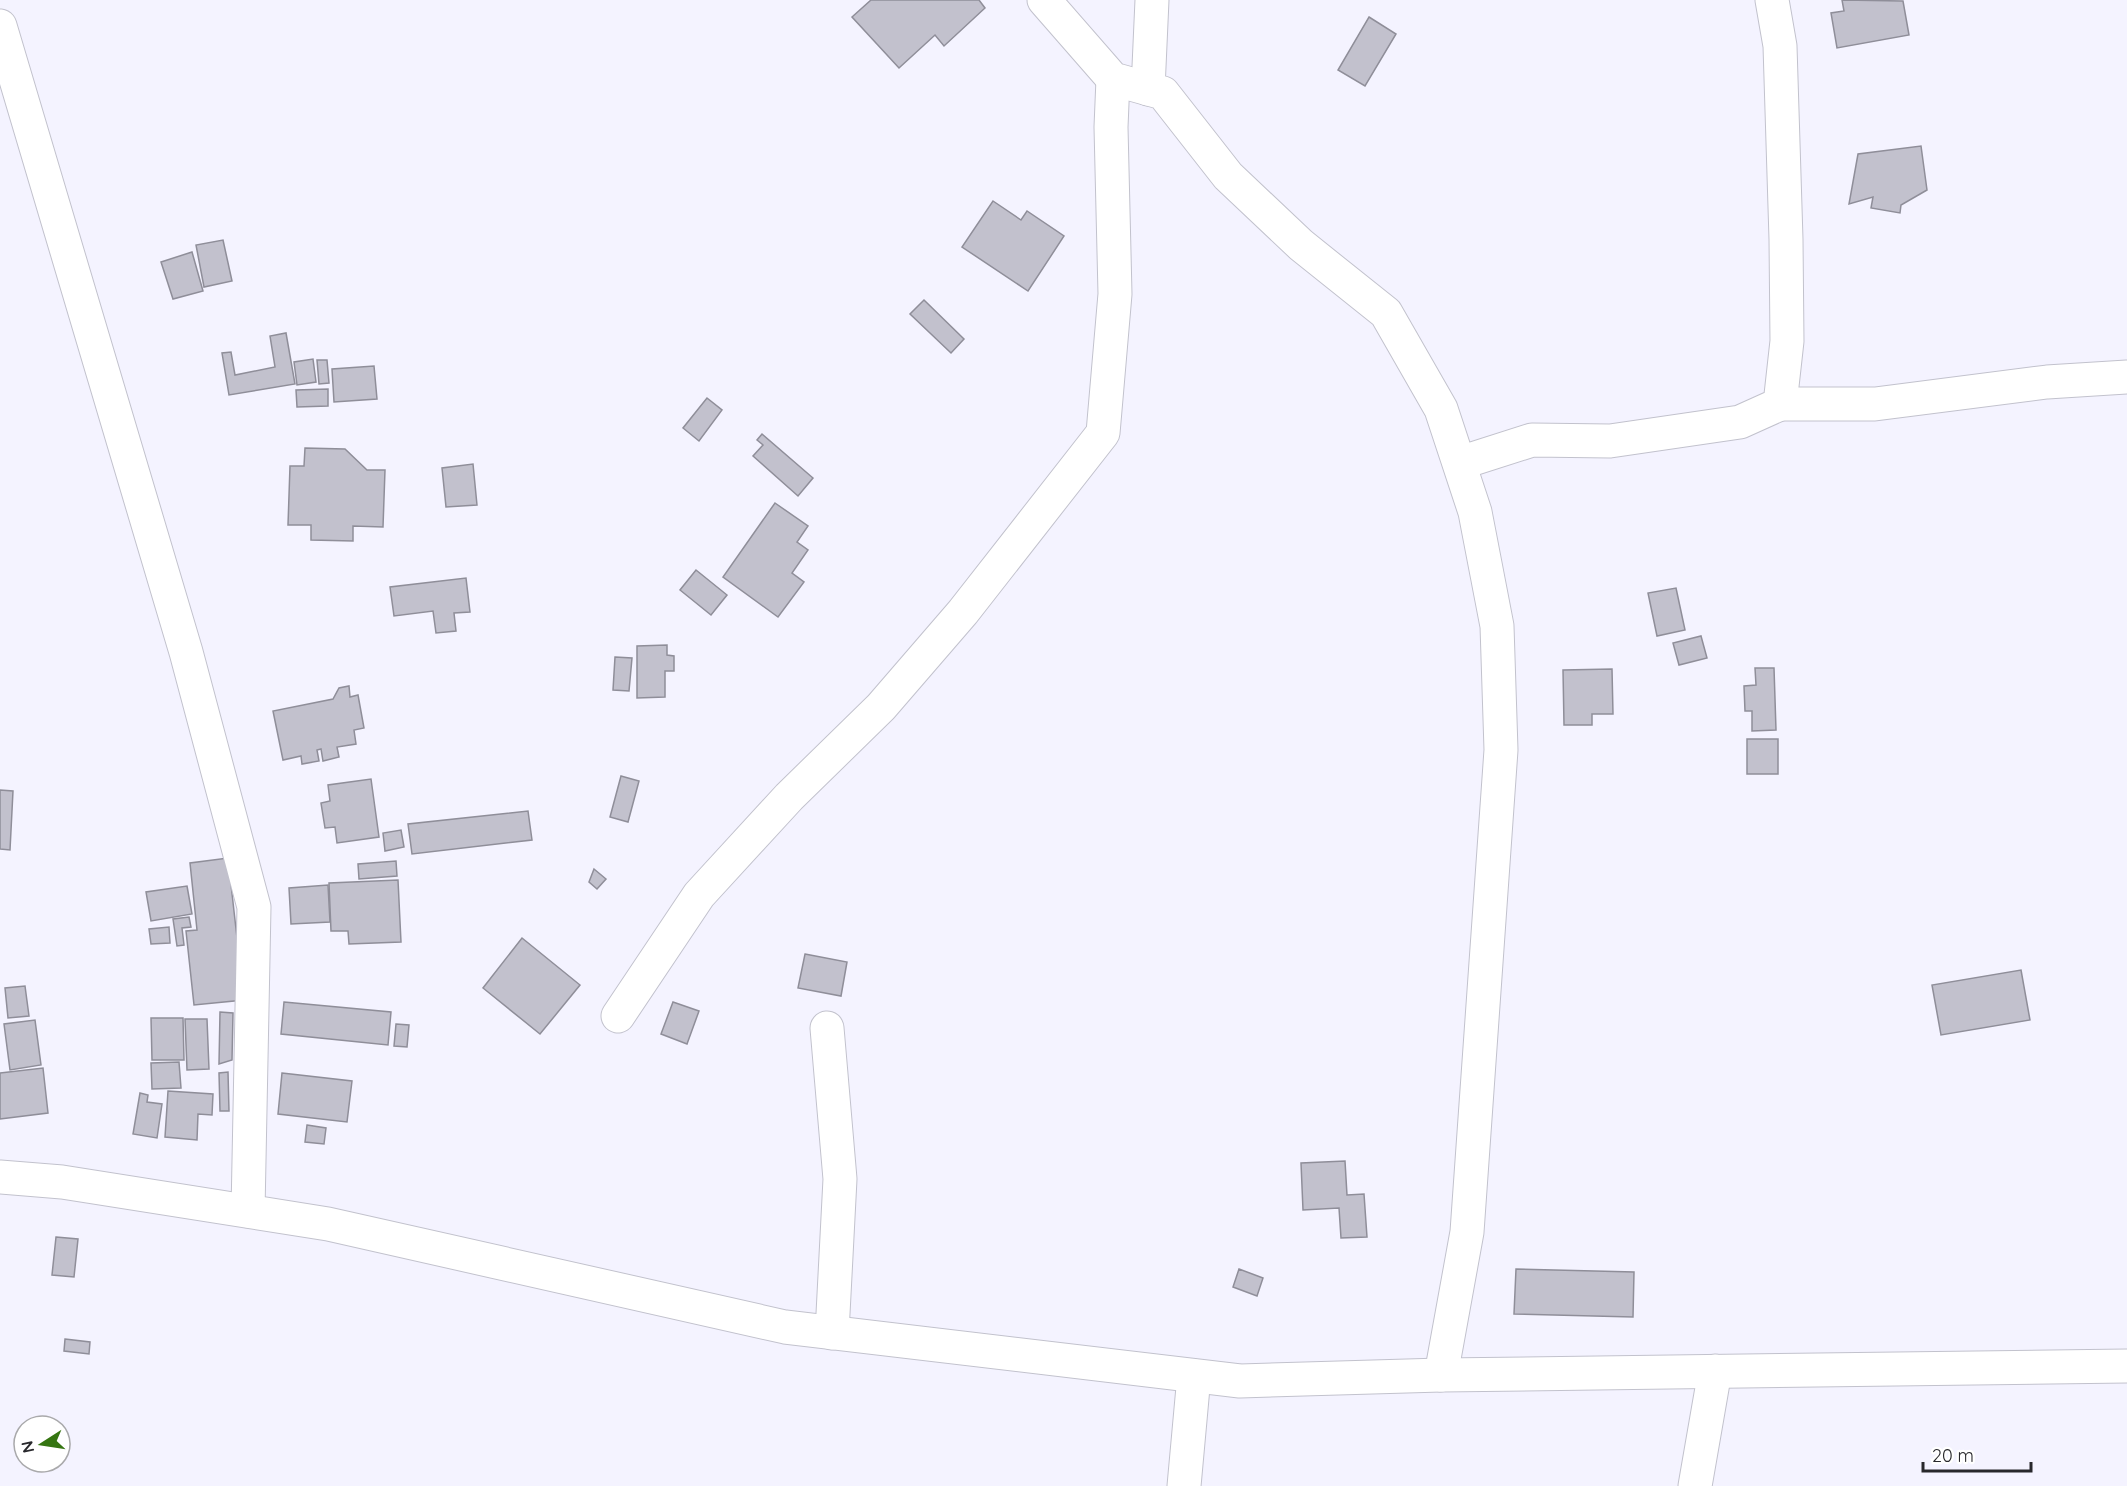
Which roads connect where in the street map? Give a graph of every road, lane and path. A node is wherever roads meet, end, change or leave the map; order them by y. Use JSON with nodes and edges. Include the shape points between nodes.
{"nodes":[{"id":1,"x":1044,"y":0,"type":"edge"},
{"id":2,"x":1152,"y":0,"type":"edge"},
{"id":3,"x":1772,"y":0,"type":"edge"},
{"id":4,"x":0,"y":26,"type":"edge"},
{"id":5,"x":1113,"y":79,"type":"junction"},
{"id":6,"x":1148,"y":89,"type":"junction"},
{"id":7,"x":2127,"y":377,"type":"edge"},
{"id":8,"x":1780,"y":404,"type":"junction"},
{"id":9,"x":1460,"y":463,"type":"junction"},
{"id":10,"x":618,"y":1016,"type":"dead end"},
{"id":11,"x":827,"y":1028,"type":"dead end"},
{"id":12,"x":0,"y":1177,"type":"edge"},
{"id":13,"x":248,"y":1211,"type":"junction"},
{"id":14,"x":832,"y":1333,"type":"junction"},
{"id":15,"x":2127,"y":1366,"type":"edge"},
{"id":16,"x":1715,"y":1371,"type":"junction"},
{"id":17,"x":1441,"y":1375,"type":"junction"},
{"id":18,"x":1194,"y":1376,"type":"junction"},
{"id":19,"x":1184,"y":1486,"type":"edge"},
{"id":20,"x":1695,"y":1486,"type":"edge"}],
"edges":[{"from":1,"to":5,"type":"street"},
{"from":2,"to":6,"type":"street"},
{"from":3,"to":8,"type":"street","via":[[1780,46],[1786,239],[1787,341]]},
{"from":4,"to":13,"type":"street","via":[[186,652],[254,907]]},
{"from":5,"to":6,"type":"street"},
{"from":5,"to":10,"type":"street","via":[[1115,294],[1103,433],[963,612],[881,707],[789,797],[699,894]]},
{"from":6,"to":9,"type":"street","via":[[1162,93],[1228,176],[1301,245],[1386,313],[1441,409]]},
{"from":7,"to":8,"type":"street","via":[[2047,382],[1875,404]]},
{"from":8,"to":9,"type":"street","via":[[1740,422],[1610,441],[1532,440]]},
{"from":9,"to":17,"type":"street","via":[[1475,512],[1497,626],[1501,750],[1467,1232]]},
{"from":11,"to":14,"type":"street","via":[[840,1179]]},
{"from":12,"to":13,"type":"street","via":[[63,1182]]},
{"from":13,"to":14,"type":"street","via":[[328,1224],[785,1327]]},
{"from":14,"to":18,"type":"street"},
{"from":15,"to":16,"type":"street"},
{"from":16,"to":17,"type":"street"},
{"from":16,"to":20,"type":"street"},
{"from":17,"to":18,"type":"street","via":[[1240,1381]]},
{"from":18,"to":19,"type":"street"}]}
